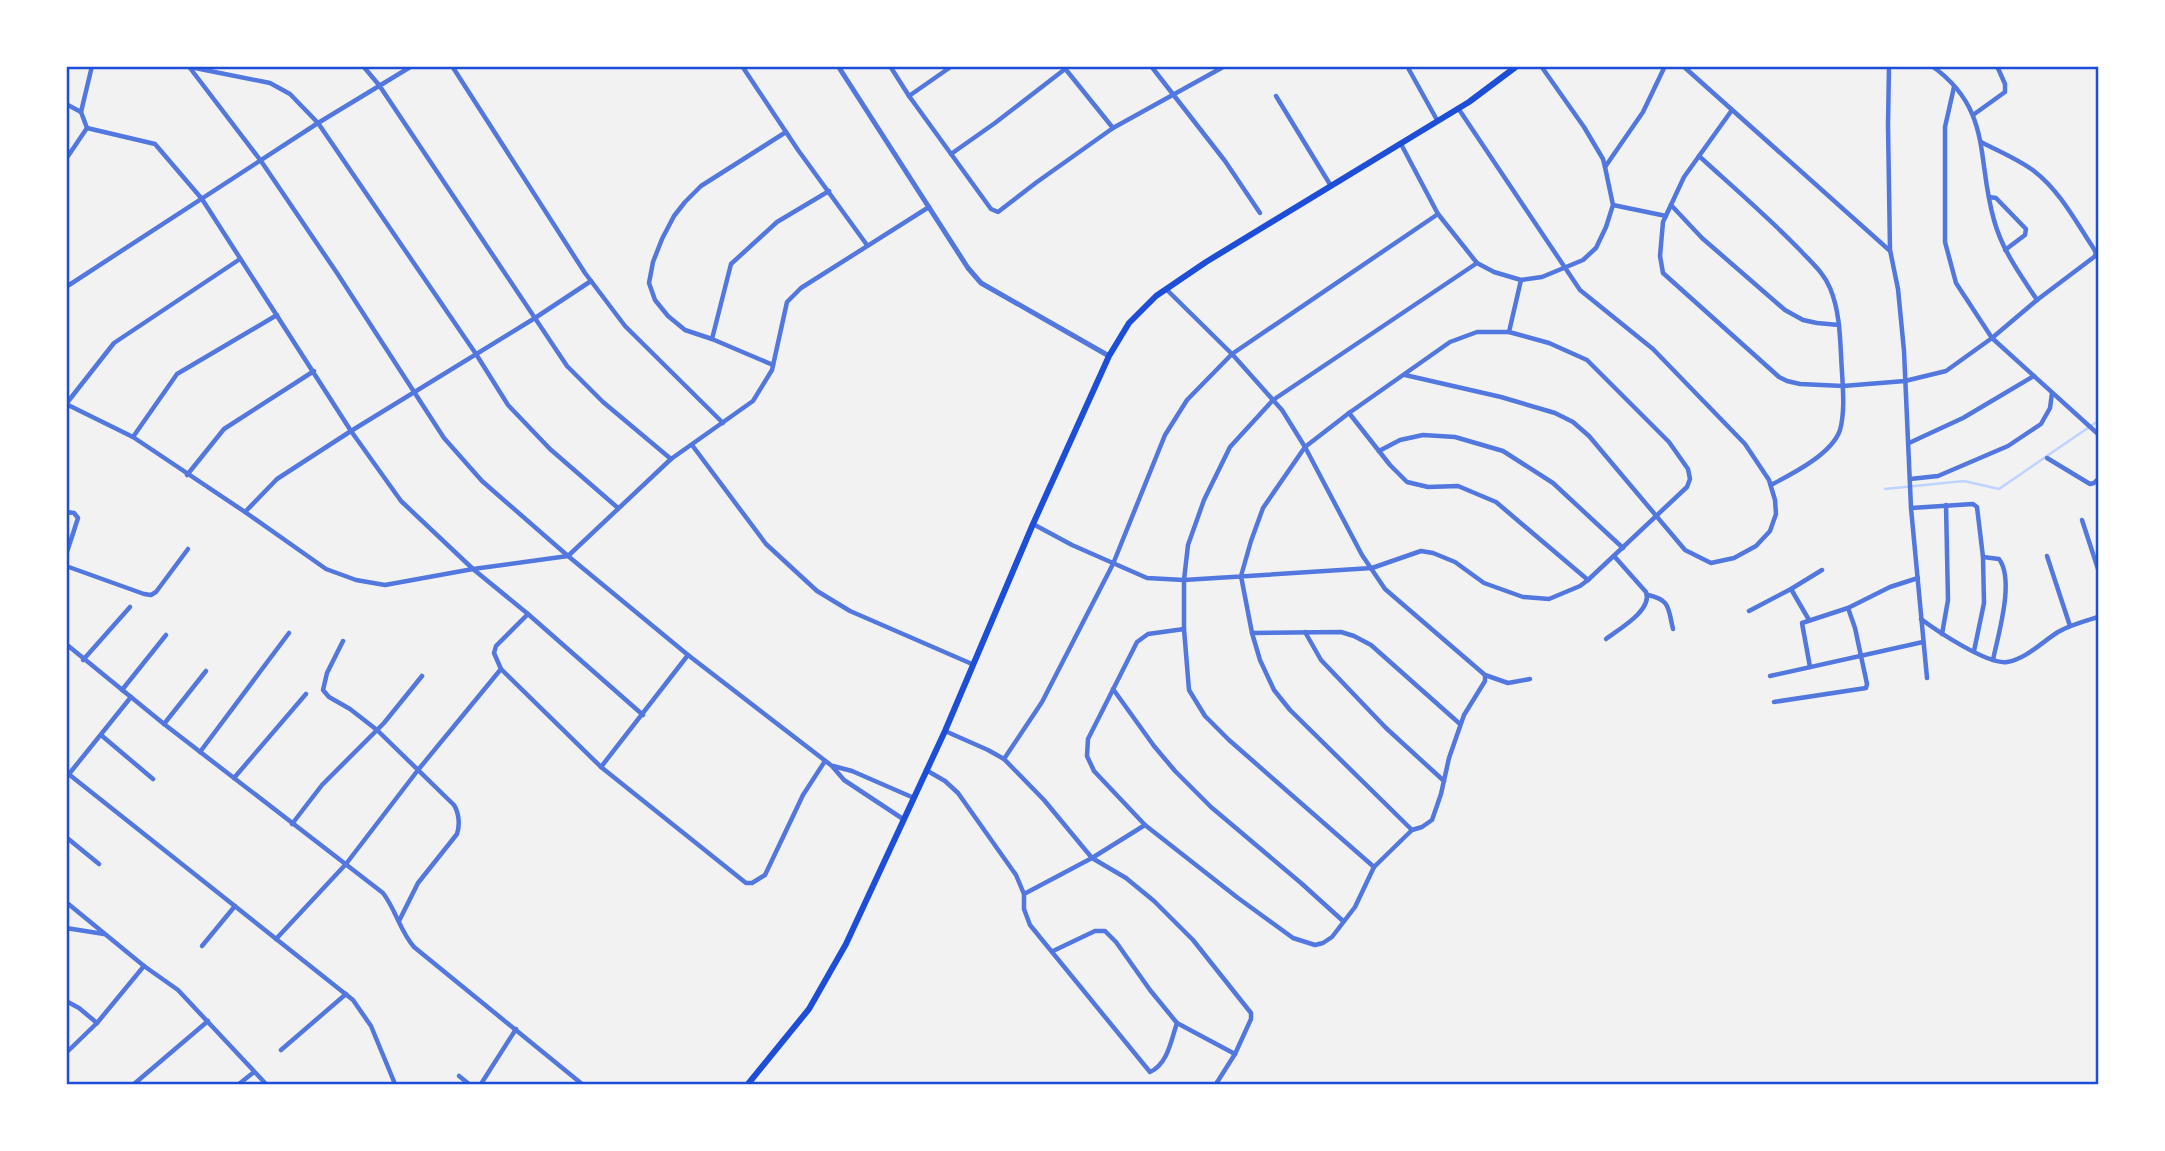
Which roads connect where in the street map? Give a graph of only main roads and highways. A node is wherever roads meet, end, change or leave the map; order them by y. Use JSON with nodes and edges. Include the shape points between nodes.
{"nodes":[{"id":1,"x":1517,"y":66,"type":"edge"},
{"id":2,"x":748,"y":1084,"type":"edge"}],
"edges":[{"from":1,"to":2,"type":"main road","via":[[1458,108],[1166,289],[1129,323],[1109,356],[846,944],[809,1009]]}]}
